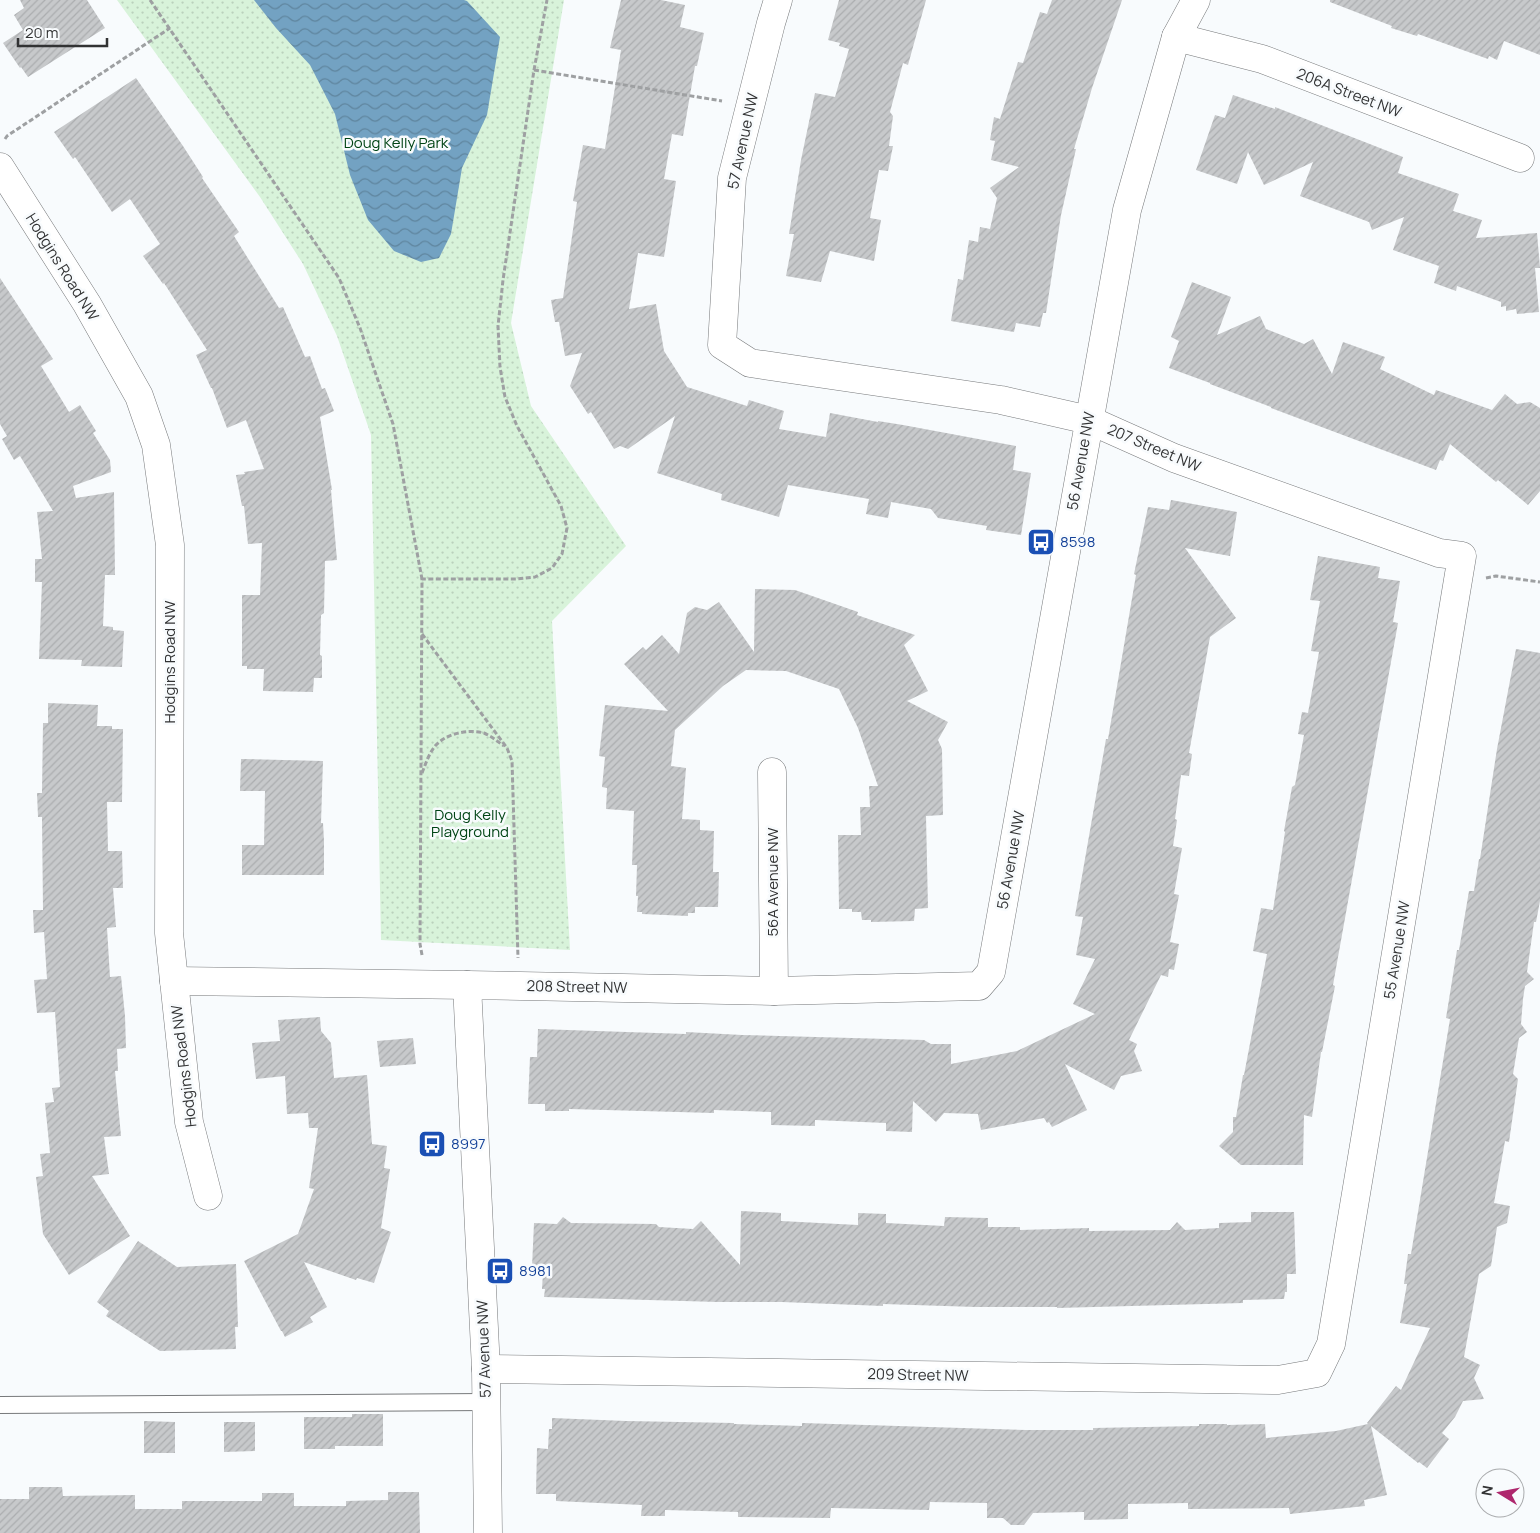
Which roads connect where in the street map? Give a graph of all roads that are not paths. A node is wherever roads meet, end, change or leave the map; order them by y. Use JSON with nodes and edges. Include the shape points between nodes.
{"nodes":[{"id":1,"x":778,"y":0,"type":"edge"},
{"id":2,"x":1196,"y":0,"type":"edge"},
{"id":3,"x":1176,"y":37,"type":"junction"},
{"id":4,"x":2,"y":154,"type":"edge"},
{"id":5,"x":1520,"y":158,"type":"dead end"},
{"id":6,"x":722,"y":345,"type":"joint"},
{"id":7,"x":1088,"y":420,"type":"junction"},
{"id":8,"x":1462,"y":556,"type":"joint"},
{"id":9,"x":772,"y":772,"type":"dead end"},
{"id":10,"x":174,"y":981,"type":"junction"},
{"id":11,"x":467,"y":985,"type":"junction"},
{"id":12,"x":979,"y":986,"type":"joint"},
{"id":13,"x":774,"y":991,"type":"junction"},
{"id":14,"x":208,"y":1196,"type":"dead end"},
{"id":15,"x":1331,"y":1344,"type":"joint"},
{"id":16,"x":486,"y":1368,"type":"junction"},
{"id":17,"x":486,"y":1402,"type":"junction"},
{"id":18,"x":0,"y":1405,"type":"edge"},
{"id":19,"x":488,"y":1533,"type":"edge"}],
"edges":[{"from":1,"to":6,"type":"street","name":"57 Avenue NW","via":[[732,178]]},
{"from":2,"to":3,"type":"street","name":"56 Avenue NW"},
{"from":3,"to":5,"type":"street","name":"206A Street NW","via":[[1262,59]]},
{"from":3,"to":7,"type":"street","name":"56 Avenue NW","via":[[1127,210]]},
{"from":4,"to":10,"type":"street","name":"Hodgins Road NW","via":[[139,396],[156,445],[170,545],[169,933]]},
{"from":6,"to":7,"type":"street","name":"207 Street NW","via":[[750,363],[1001,400]]},
{"from":7,"to":8,"type":"street","name":"207 Street NW","via":[[1183,461],[1439,553]]},
{"from":7,"to":12,"type":"street","name":"56 Avenue NW","via":[[991,972]]},
{"from":8,"to":15,"type":"street","name":"55 Avenue NW"},
{"from":9,"to":13,"type":"street","name":"56A Avenue NW"},
{"from":10,"to":11,"type":"street","name":"208 Street NW"},
{"from":10,"to":14,"type":"street","name":"Hodgins Road NW","via":[[188,1122]]},
{"from":11,"to":13,"type":"street","name":"208 Street NW"},
{"from":11,"to":16,"type":"street","name":"57 Avenue NW"},
{"from":12,"to":13,"type":"street","name":"208 Street NW"},
{"from":15,"to":16,"type":"street","name":"209 Street NW","via":[[1318,1373],[1278,1380]]},
{"from":16,"to":17,"type":"street","name":"57 Avenue NW"},
{"from":17,"to":18,"type":"lane"},
{"from":17,"to":19,"type":"street","name":"57 Avenue NW"}]}
